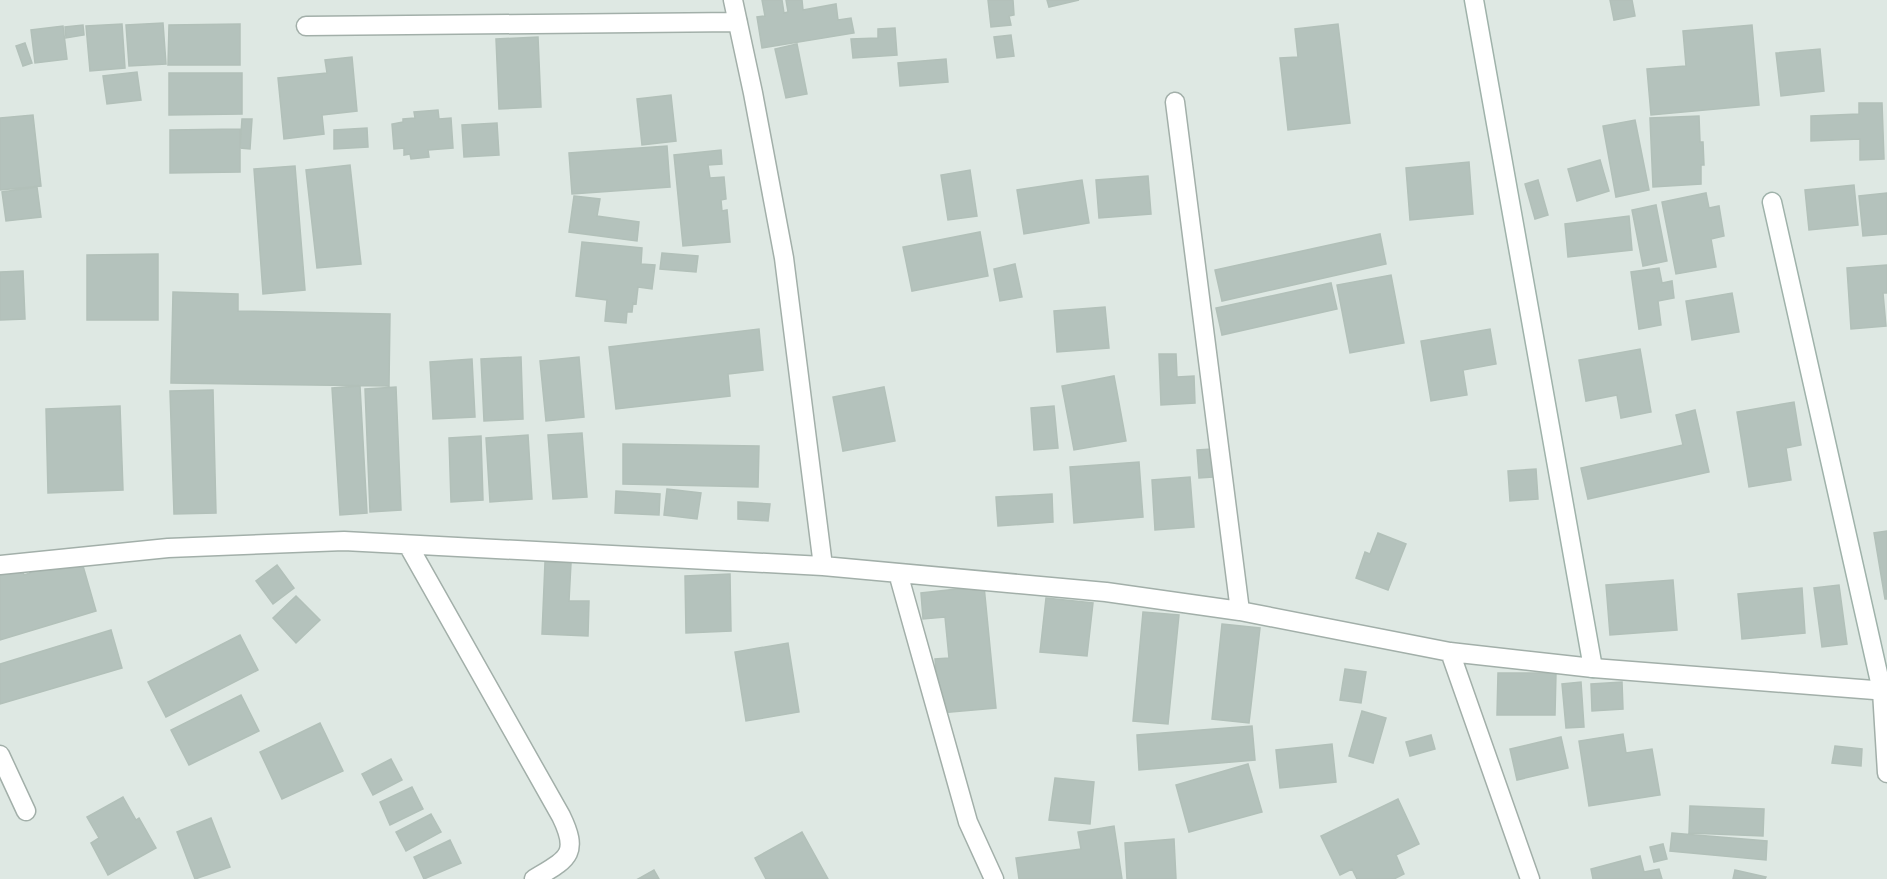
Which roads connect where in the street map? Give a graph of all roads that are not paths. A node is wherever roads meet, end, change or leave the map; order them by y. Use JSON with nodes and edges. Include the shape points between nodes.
{"nodes":[{"id":1,"x":733,"y":0,"type":"edge"},
{"id":2,"x":1474,"y":0,"type":"edge"},
{"id":3,"x":738,"y":22,"type":"junction"},
{"id":4,"x":306,"y":26,"type":"dead end"},
{"id":5,"x":1175,"y":102,"type":"dead end"},
{"id":6,"x":1772,"y":202,"type":"dead end"},
{"id":7,"x":408,"y":545,"type":"junction"},
{"id":8,"x":0,"y":565,"type":"edge"},
{"id":9,"x":823,"y":566,"type":"junction"},
{"id":10,"x":898,"y":573,"type":"junction"},
{"id":11,"x":1240,"y":611,"type":"junction"},
{"id":12,"x":1450,"y":652,"type":"junction"},
{"id":13,"x":1593,"y":668,"type":"junction"},
{"id":14,"x":1884,"y":691,"type":"edge"},
{"id":15,"x":0,"y":755,"type":"edge"},
{"id":16,"x":1887,"y":773,"type":"edge"},
{"id":17,"x":26,"y":811,"type":"dead end"},
{"id":18,"x":534,"y":879,"type":"edge"},
{"id":19,"x":994,"y":879,"type":"edge"},
{"id":20,"x":1530,"y":879,"type":"edge"}],
"edges":[{"from":1,"to":3,"type":"street"},
{"from":2,"to":13,"type":"street"},
{"from":3,"to":4,"type":"street"},
{"from":3,"to":9,"type":"street","via":[[784,258]]},
{"from":5,"to":11,"type":"street"},
{"from":6,"to":14,"type":"street"},
{"from":7,"to":8,"type":"street","via":[[344,542],[168,548]]},
{"from":7,"to":9,"type":"street"},
{"from":7,"to":18,"type":"street","via":[[571,836],[564,859]]},
{"from":9,"to":10,"type":"street"},
{"from":10,"to":11,"type":"street","via":[[1106,592]]},
{"from":10,"to":19,"type":"street","via":[[968,822]]},
{"from":11,"to":12,"type":"street"},
{"from":12,"to":13,"type":"street"},
{"from":12,"to":20,"type":"street"},
{"from":13,"to":14,"type":"street"},
{"from":14,"to":16,"type":"street"},
{"from":15,"to":17,"type":"street"}]}
